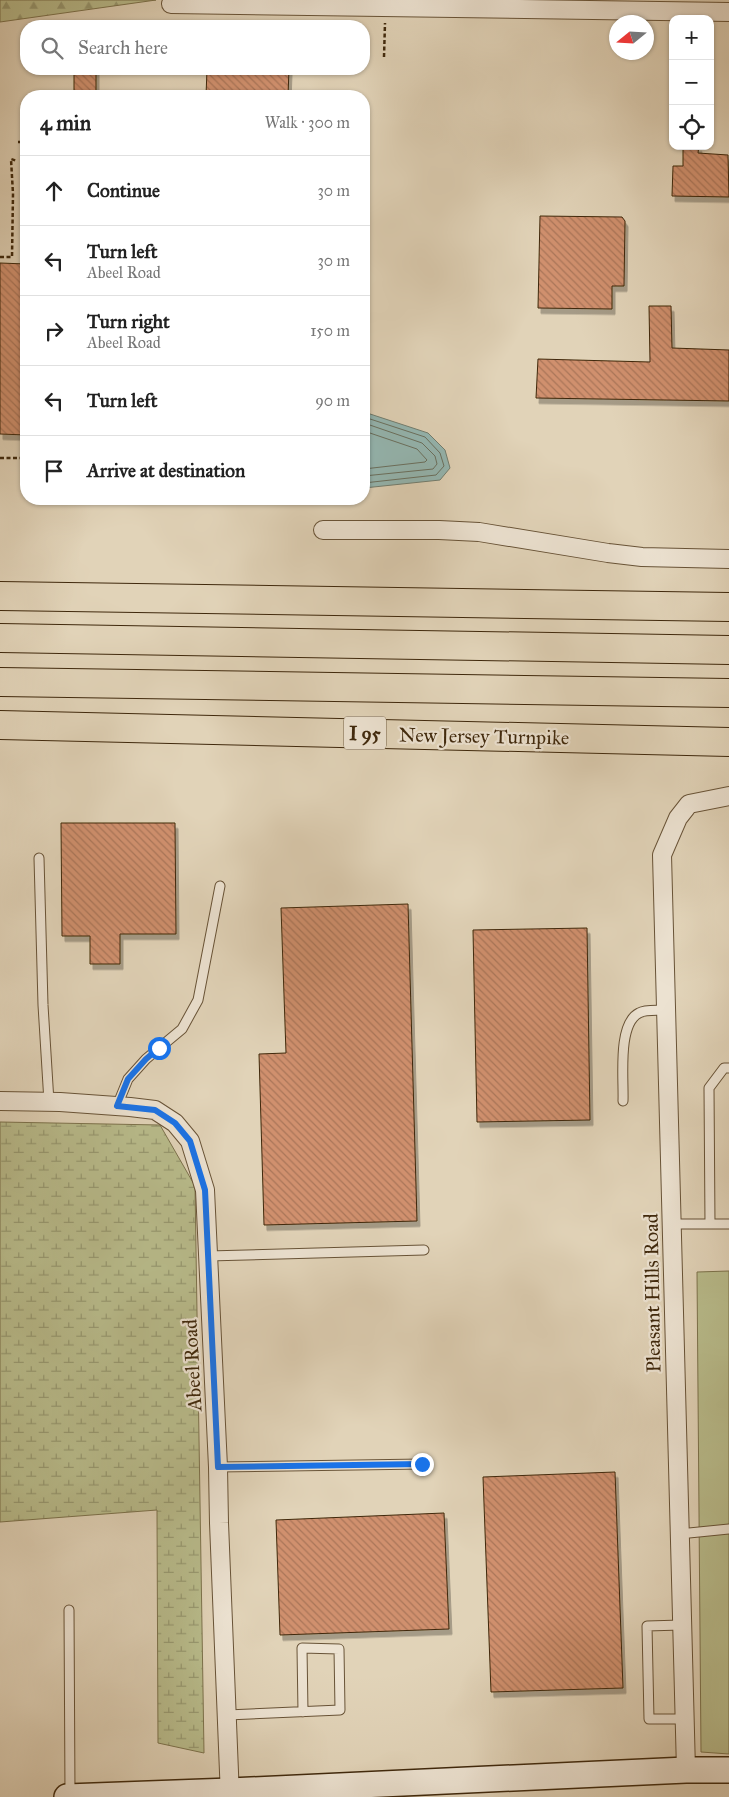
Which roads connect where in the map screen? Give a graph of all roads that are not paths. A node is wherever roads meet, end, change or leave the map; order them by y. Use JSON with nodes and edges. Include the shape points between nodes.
{"nodes":[{"id":1,"x":171,"y":4,"type":"dead end"},
{"id":2,"x":729,"y":12,"type":"edge"},
{"id":3,"x":322,"y":530,"type":"dead end"},
{"id":4,"x":729,"y":559,"type":"edge"},
{"id":5,"x":0,"y":596,"type":"edge"},
{"id":6,"x":729,"y":608,"type":"edge"},
{"id":7,"x":0,"y":638,"type":"edge"},
{"id":8,"x":729,"y":650,"type":"edge"},
{"id":9,"x":0,"y":682,"type":"edge"},
{"id":10,"x":729,"y":694,"type":"edge"},
{"id":11,"x":0,"y":725,"type":"edge"},
{"id":12,"x":729,"y":742,"type":"edge"},
{"id":13,"x":729,"y":796,"type":"edge"},
{"id":14,"x":39,"y":858,"type":"dead end"},
{"id":15,"x":220,"y":886,"type":"dead end"},
{"id":16,"x":666,"y":1010,"type":"junction"},
{"id":17,"x":729,"y":1068,"type":"edge"},
{"id":18,"x":0,"y":1101,"type":"edge"},
{"id":19,"x":49,"y":1102,"type":"junction"},
{"id":20,"x":623,"y":1102,"type":"dead end"},
{"id":21,"x":117,"y":1106,"type":"junction"},
{"id":22,"x":672,"y":1224,"type":"junction"},
{"id":23,"x":710,"y":1224,"type":"junction"},
{"id":24,"x":729,"y":1224,"type":"edge"},
{"id":25,"x":424,"y":1250,"type":"dead end"},
{"id":26,"x":208,"y":1256,"type":"junction"},
{"id":27,"x":422,"y":1464,"type":"dead end"},
{"id":28,"x":218,"y":1467,"type":"junction"},
{"id":29,"x":729,"y":1528,"type":"edge"},
{"id":30,"x":679,"y":1534,"type":"junction"},
{"id":31,"x":69,"y":1610,"type":"dead end"},
{"id":32,"x":681,"y":1625,"type":"junction"},
{"id":33,"x":304,"y":1712,"type":"junction"},
{"id":34,"x":227,"y":1714,"type":"junction"},
{"id":35,"x":684,"y":1719,"type":"junction"},
{"id":36,"x":686,"y":1770,"type":"junction"},
{"id":37,"x":729,"y":1770,"type":"edge"},
{"id":38,"x":230,"y":1794,"type":"edge"},
{"id":39,"x":69,"y":1797,"type":"edge"}],
"edges":[{"from":1,"to":2,"type":"street"},
{"from":3,"to":4,"type":"street","via":[[479,532],[608,554]]},
{"from":5,"to":6,"type":"highway"},
{"from":7,"to":8,"type":"highway"},
{"from":9,"to":10,"type":"highway","number":"I 95"},
{"from":11,"to":12,"type":"highway","name":"New Jersey Turnpike","number":"I 95"},
{"from":13,"to":16,"type":"street","name":"Pleasant Hills Road","via":[[689,804],[678,818],[662,855]]},
{"from":14,"to":19,"type":"lane"},
{"from":15,"to":21,"type":"lane","via":[[198,1000],[182,1028],[128,1079]]},
{"from":16,"to":20,"type":"lane","via":[[640,1012],[630,1021],[624,1040]]},
{"from":16,"to":22,"type":"street","name":"Pleasant Hills Road"},
{"from":17,"to":23,"type":"lane","via":[[724,1068],[709,1088]]},
{"from":18,"to":19,"type":"street","name":"Abeel Road"},
{"from":19,"to":21,"type":"street","name":"Abeel Road"},
{"from":21,"to":26,"type":"street","name":"Abeel Road","via":[[155,1110],[175,1123],[190,1141],[205,1190]]},
{"from":22,"to":23,"type":"lane"},
{"from":22,"to":30,"type":"street","name":"Pleasant Hills Road"},
{"from":23,"to":24,"type":"lane"},
{"from":25,"to":26,"type":"lane"},
{"from":26,"to":28,"type":"street","name":"Abeel Road"},
{"from":27,"to":28,"type":"lane"},
{"from":28,"to":34,"type":"street","name":"Abeel Road"},
{"from":29,"to":30,"type":"lane"},
{"from":30,"to":32,"type":"street","name":"Pleasant Hills Road"},
{"from":31,"to":39,"type":"lane"},
{"from":32,"to":35,"type":"street","name":"Pleasant Hills Road"},
{"from":32,"to":35,"type":"lane","via":[[647,1626],[649,1700],[650,1719]]},
{"from":33,"to":33,"type":"lane","via":[[340,1710],[339,1649],[302,1648]]},
{"from":33,"to":34,"type":"lane"},
{"from":34,"to":38,"type":"street","name":"Abeel Road"},
{"from":35,"to":36,"type":"street","name":"Pleasant Hills Road"},
{"from":36,"to":37,"type":"main road"},
{"from":36,"to":38,"type":"main road"},
{"from":38,"to":39,"type":"main road"}]}
